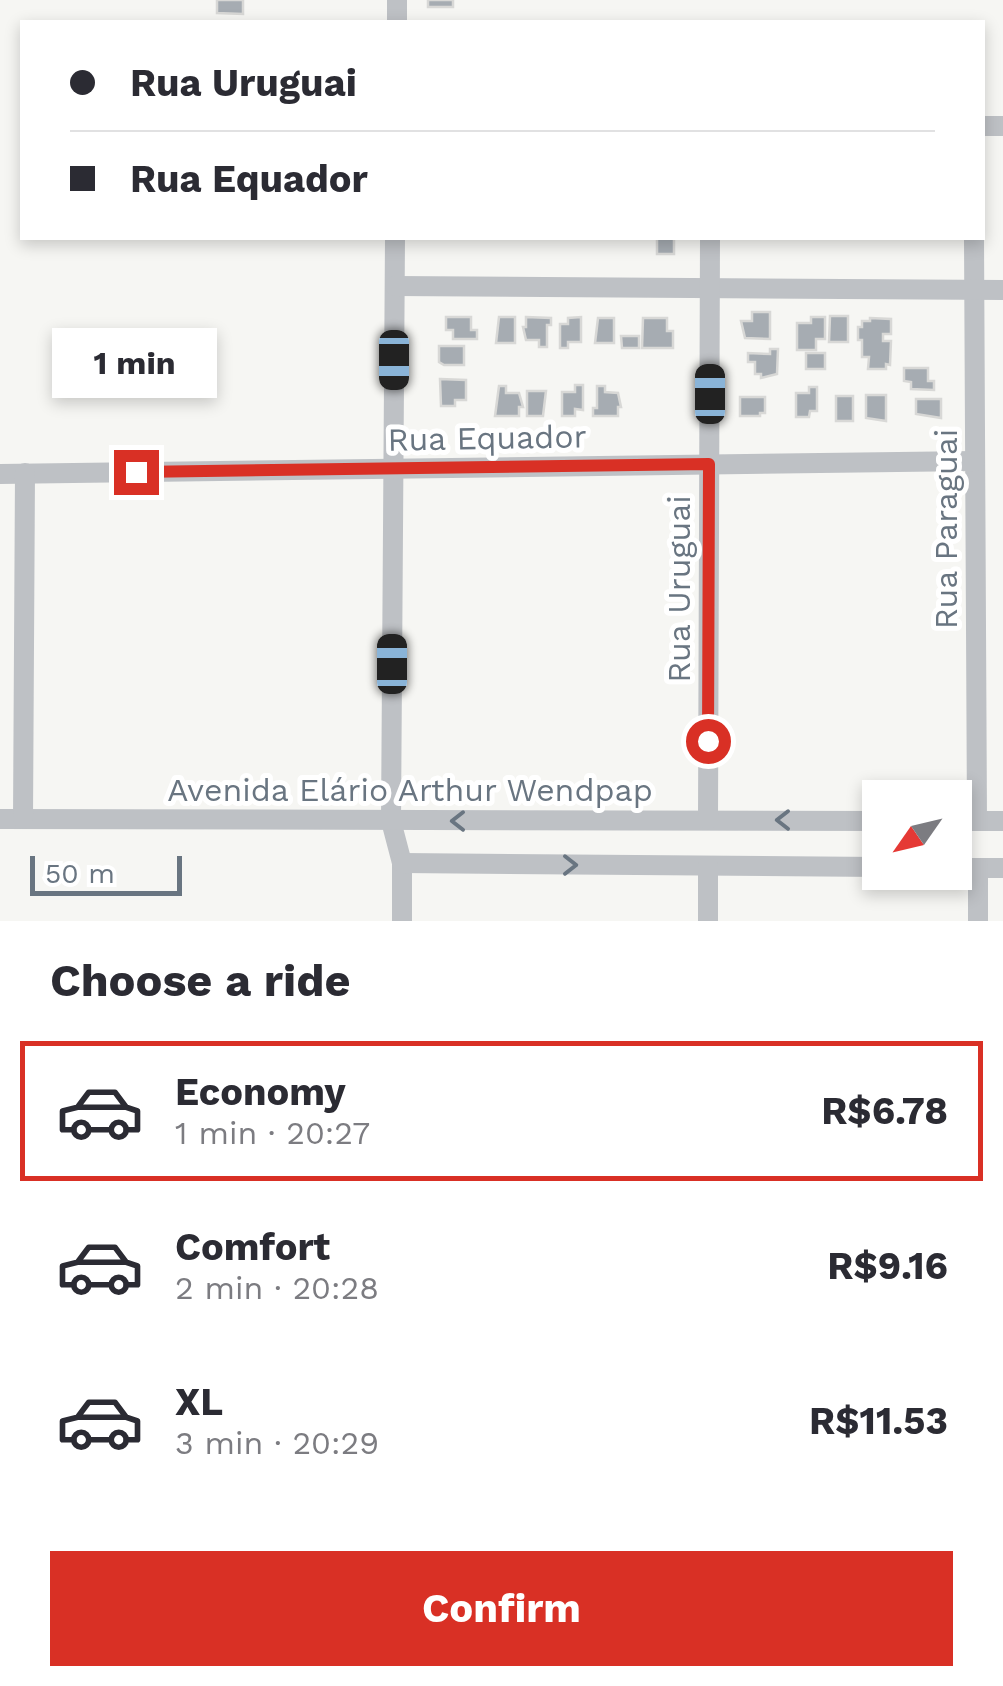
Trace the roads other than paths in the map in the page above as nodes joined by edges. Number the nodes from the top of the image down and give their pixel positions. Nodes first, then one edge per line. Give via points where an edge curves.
1 (395, 240) edge
2 (710, 240) edge
3 (974, 240) edge
4 (395, 286) junction
5 (710, 288) junction
6 (974, 290) junction
7 (1003, 290) edge
8 (975, 461) junction
9 (709, 464) junction
10 (394, 469) junction
11 (25, 473) junction
12 (0, 474) edge
13 (0, 819) edge
14 (23, 819) junction
15 (708, 820) junction
16 (862, 820) edge
17 (390, 821) junction
18 (972, 821) edge
19 (977, 821) junction
20 (1003, 821) edge
21 (402, 864) junction
22 (708, 866) junction
23 (862, 867) edge
24 (972, 868) edge
25 (978, 868) junction
26 (1003, 868) edge
27 (402, 921) edge
28 (708, 921) edge
29 (978, 921) edge

1 - 4 street
2 - 5 street, Rua Uruguai
3 - 6 street, Rua Paraguai
4 - 5 street
4 - 10 street
5 - 6 street
5 - 9 street, Rua Uruguai
6 - 7 street
6 - 8 street, Rua Paraguai
8 - 9 street, Rua Equador
8 - 19 street, Rua Paraguai
9 - 10 street, Rua Equador
9 - 15 street, Rua Uruguai
10 - 11 street, Rua Equador
10 - 17 street
11 - 12 street, Rua Equador
11 - 14 street
13 - 14 street, Avenida Elário Arthur Wendpap
14 - 17 street, Avenida Elário Arthur Wendpap
16 -> 15 street, Avenida Elário Arthur Wendpap
15 -> 17 street, Avenida Elário Arthur Wendpap
17 - 21 street
18 - 19 street
19 - 20 street
21 -> 22 street
21 - 27 street
22 - 23 street
22 - 28 street
24 - 25 street
25 - 26 street
25 - 29 street

